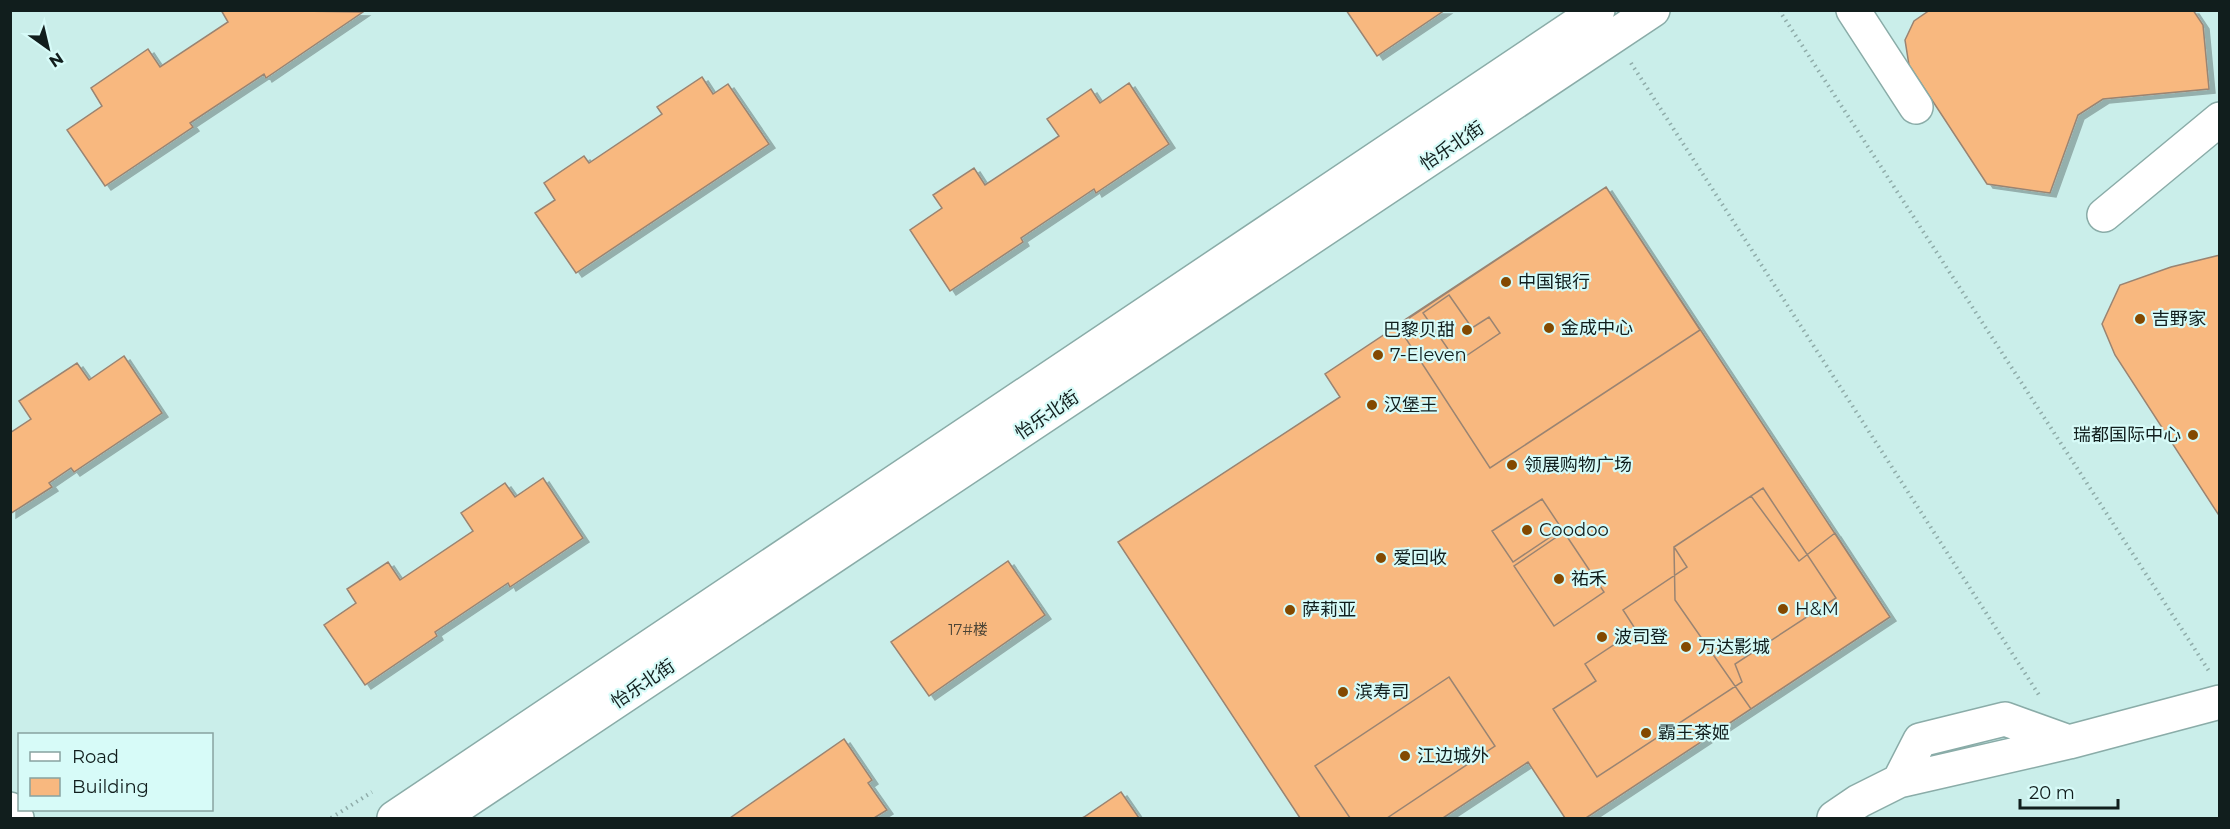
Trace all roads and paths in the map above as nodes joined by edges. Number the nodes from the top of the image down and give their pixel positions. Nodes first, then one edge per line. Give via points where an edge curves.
1 (1653, 10) edge
2 (1779, 10) edge
3 (1853, 10) edge
4 (1605, 25) edge
5 (1916, 107) dead end
6 (2220, 119) edge
7 (2104, 215) dead end
8 (2216, 689) edge
9 (2069, 742) junction
10 (10, 810) edge
11 (16, 819) edge
12 (394, 819) edge
13 (441, 819) edge
14 (1834, 819) edge

1 - 4 main road, 怡乐北街
2 - 8 path
3 - 5 main road
4 - 9 path
4 - 12 main road, 怡乐北街
4 - 13 main road, 怡乐北街
6 - 7 main road
8 - 9 main road
9 - 14 main road via 1899,781
10 - 11 main road

